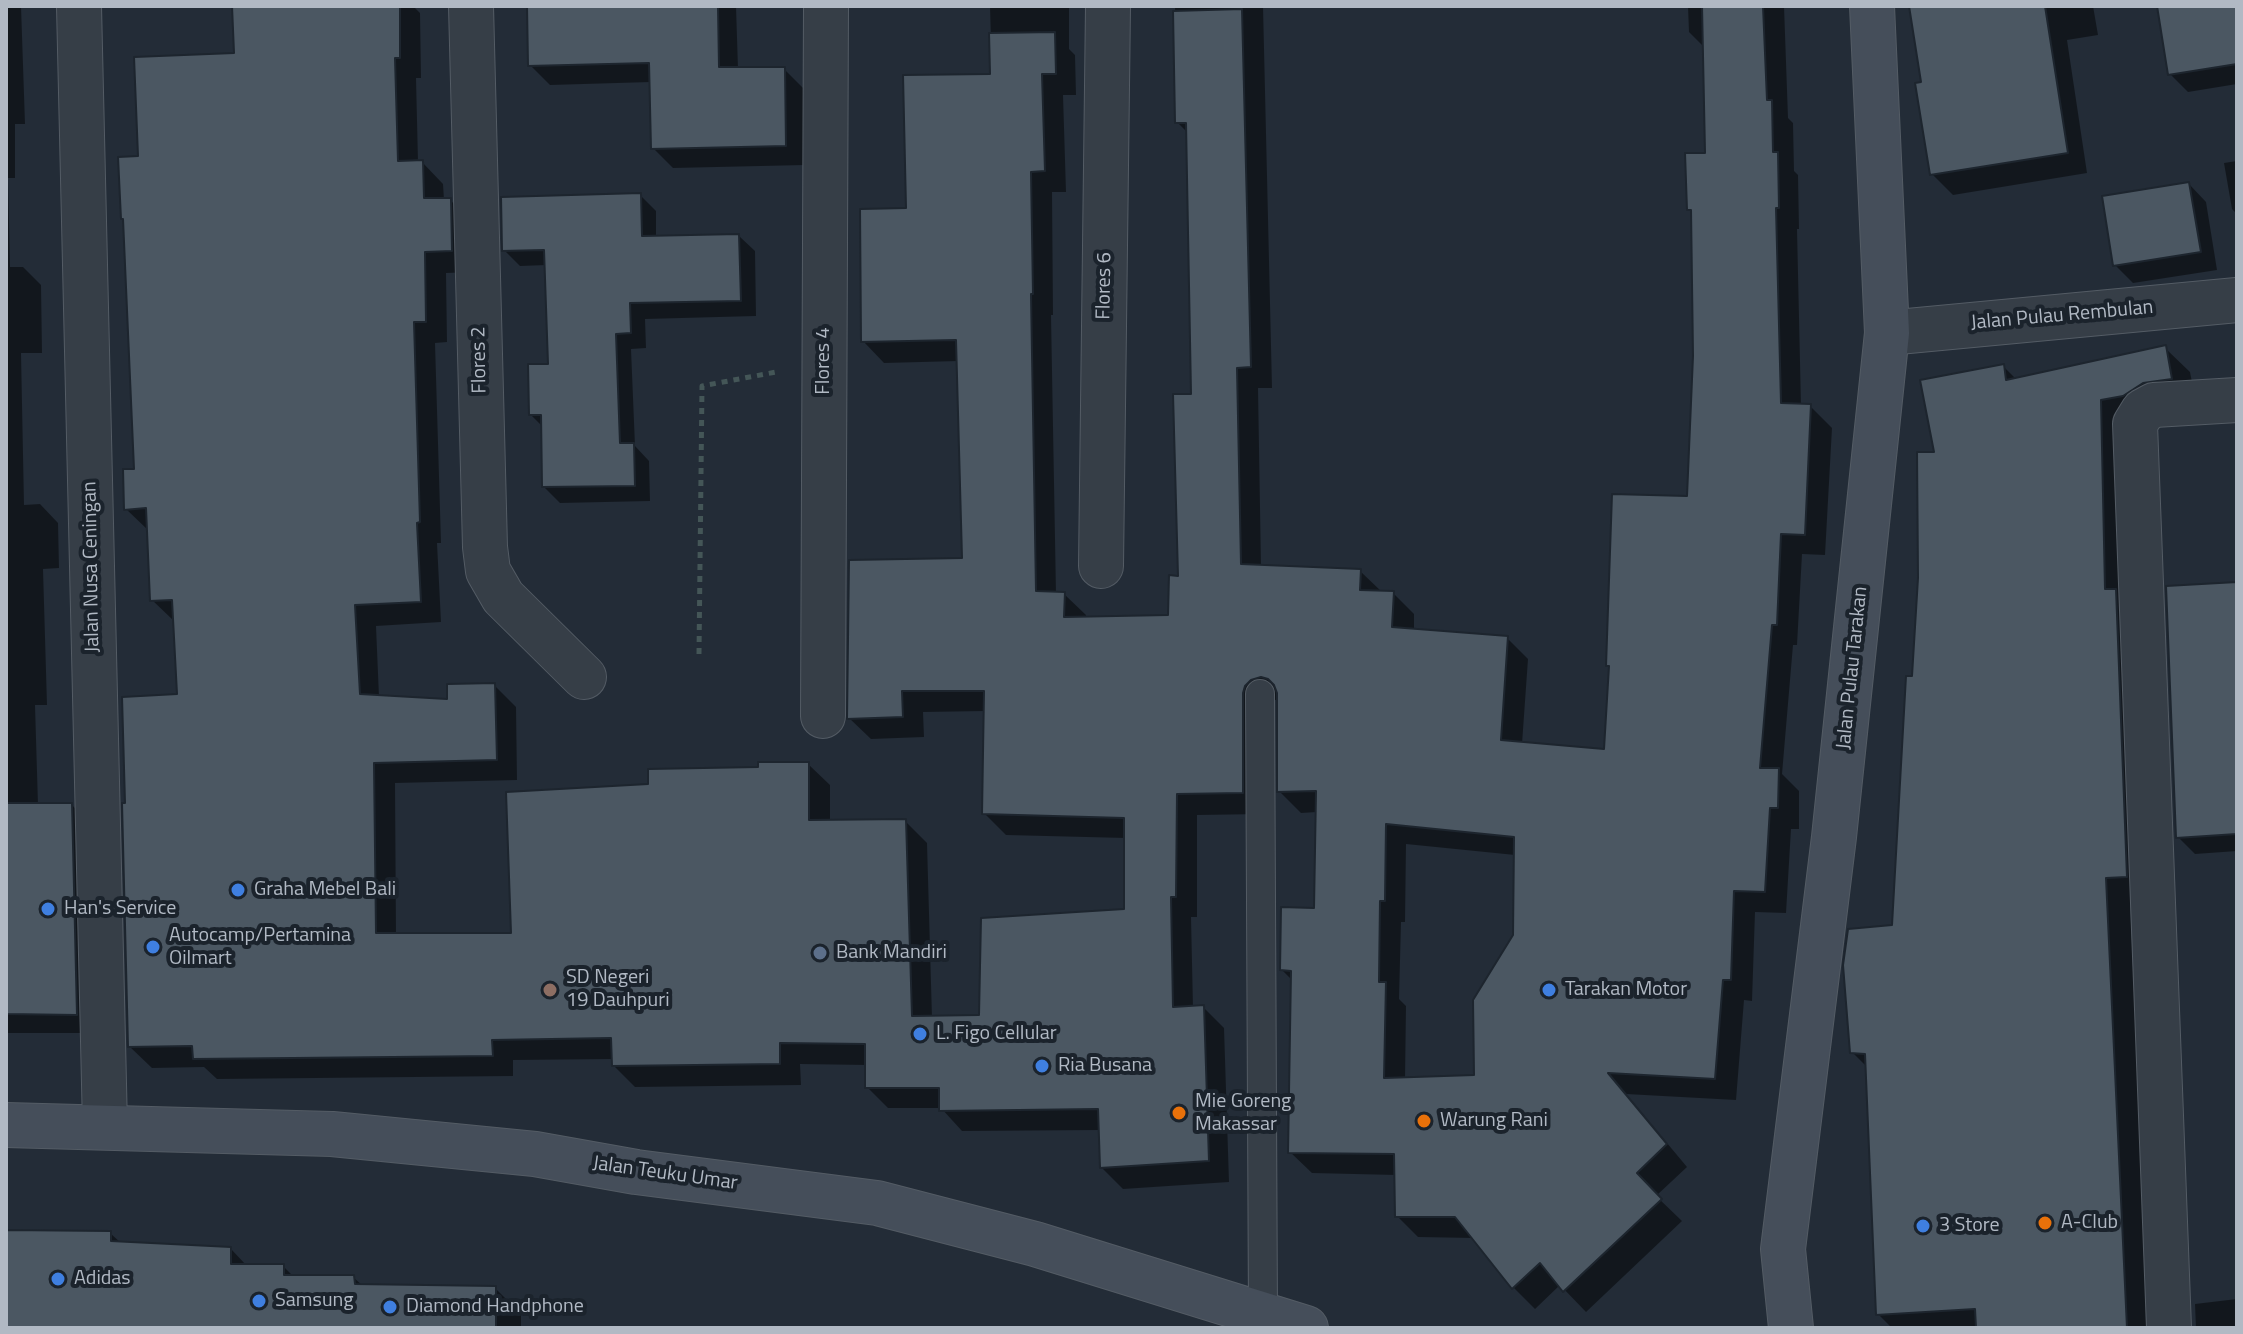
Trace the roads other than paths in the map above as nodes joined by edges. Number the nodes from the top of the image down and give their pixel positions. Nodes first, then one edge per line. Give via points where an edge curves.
1 (79, 6) edge
2 (471, 6) edge
3 (826, 6) edge
4 (1108, 6) edge
5 (1872, 6) edge
6 (2237, 300) edge
7 (1887, 333) junction
8 (2237, 400) edge
9 (1101, 566) dead end
10 (584, 677) dead end
11 (1260, 694) dead end
12 (823, 716) dead end
13 (6, 1125) edge
14 (105, 1127) junction
15 (1263, 1315) junction
16 (1306, 1328) edge
17 (1791, 1328) edge
18 (2169, 1328) edge

1 - 14 street, Jalan Nusa Ceningan
2 - 10 street, Flores 2 via 488,571 503,597
3 - 12 street, Flores 4
4 - 9 street, Flores 6
5 - 7 street, Jalan Pulau Tarakan
6 - 7 street, Jalan Pulau Rembulan
7 - 17 street, Jalan Pulau Tarakan via 1834,837 1783,1249
8 - 18 street via 2154,405 2135,424
11 - 15 lane
13 - 14 street, Jalan Teuku Umar
14 - 15 street, Jalan Teuku Umar via 332,1134 535,1154 877,1203 1035,1244
15 - 16 street, Jalan Teuku Umar

